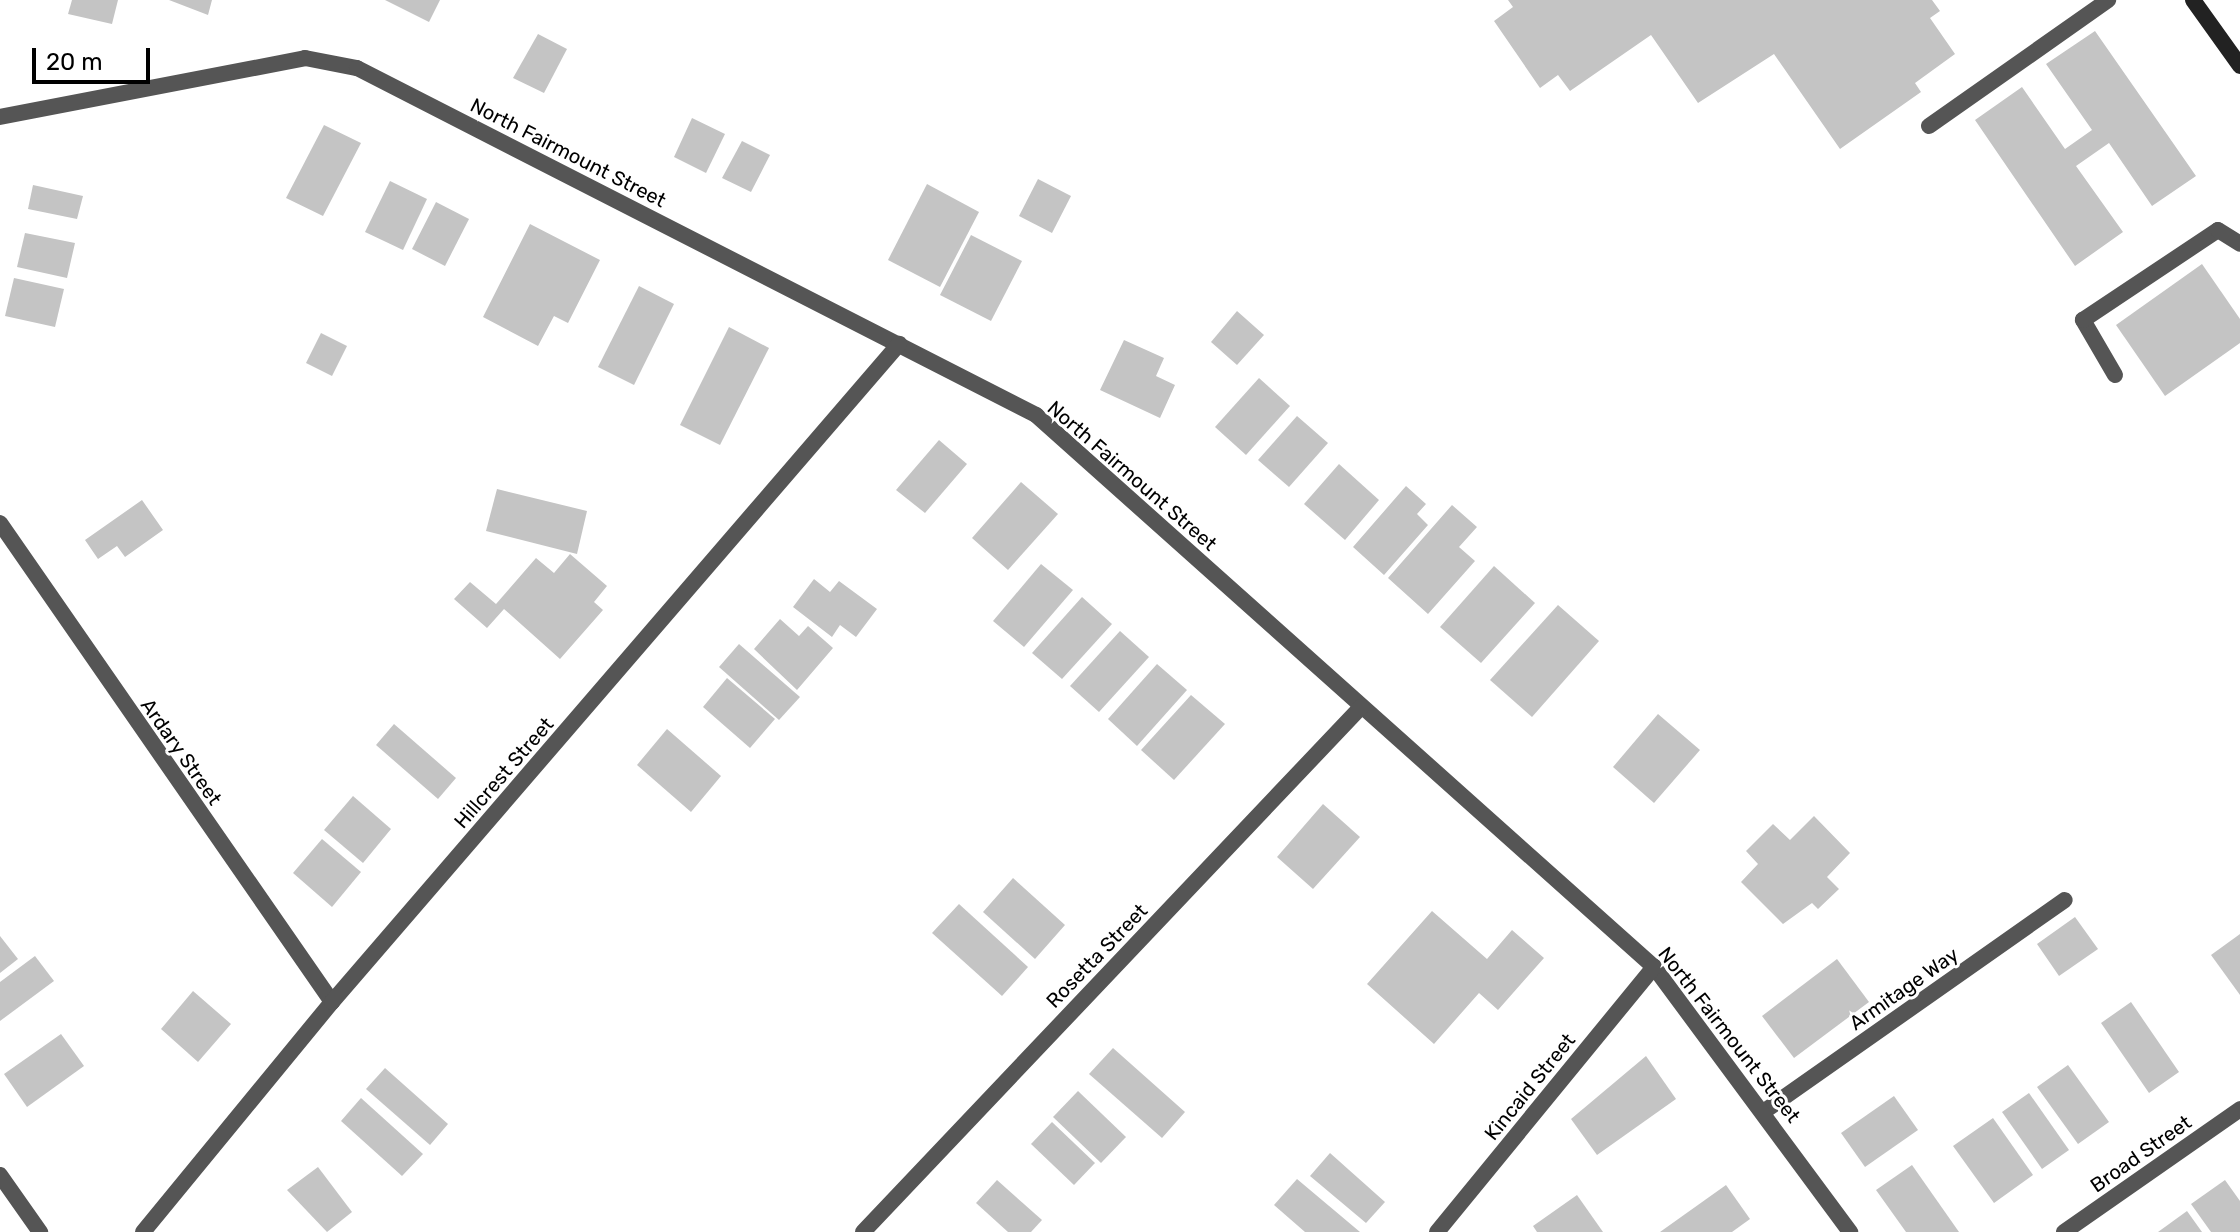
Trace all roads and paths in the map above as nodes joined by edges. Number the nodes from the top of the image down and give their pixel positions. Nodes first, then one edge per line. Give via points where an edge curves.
1 (2108, 0) edge
2 (2193, 0) edge
3 (2240, 66) edge
4 (0, 117) edge
5 (1929, 126) dead end
6 (2240, 244) edge
7 (899, 344) junction
8 (2115, 375) dead end
9 (0, 523) edge
10 (1361, 707) junction
11 (2065, 900) dead end
12 (1654, 967) junction
13 (332, 1002) junction
14 (2240, 1109) edge
15 (1766, 1110) junction
16 (0, 1175) edge
17 (40, 1232) edge
18 (143, 1232) edge
19 (863, 1232) edge
20 (1437, 1232) edge
21 (1850, 1232) edge
22 (2064, 1232) edge

1 - 5 street
2 - 3 main road
4 - 7 street, North Fairmount Street via 305,58 357,68
6 - 8 street via 2218,230 2083,320
7 - 10 street, North Fairmount Street via 1036,415
7 - 13 street, Hillcrest Street
9 - 13 street, Ardary Street
10 - 12 street, North Fairmount Street
10 - 19 street, Rosetta Street
11 - 15 street, Armitage Way
12 - 15 street, North Fairmount Street
12 - 20 street, Kincaid Street
13 - 18 street, Hillcrest Street
14 - 22 street, Broad Street
15 - 21 street, North Fairmount Street
16 - 17 street

